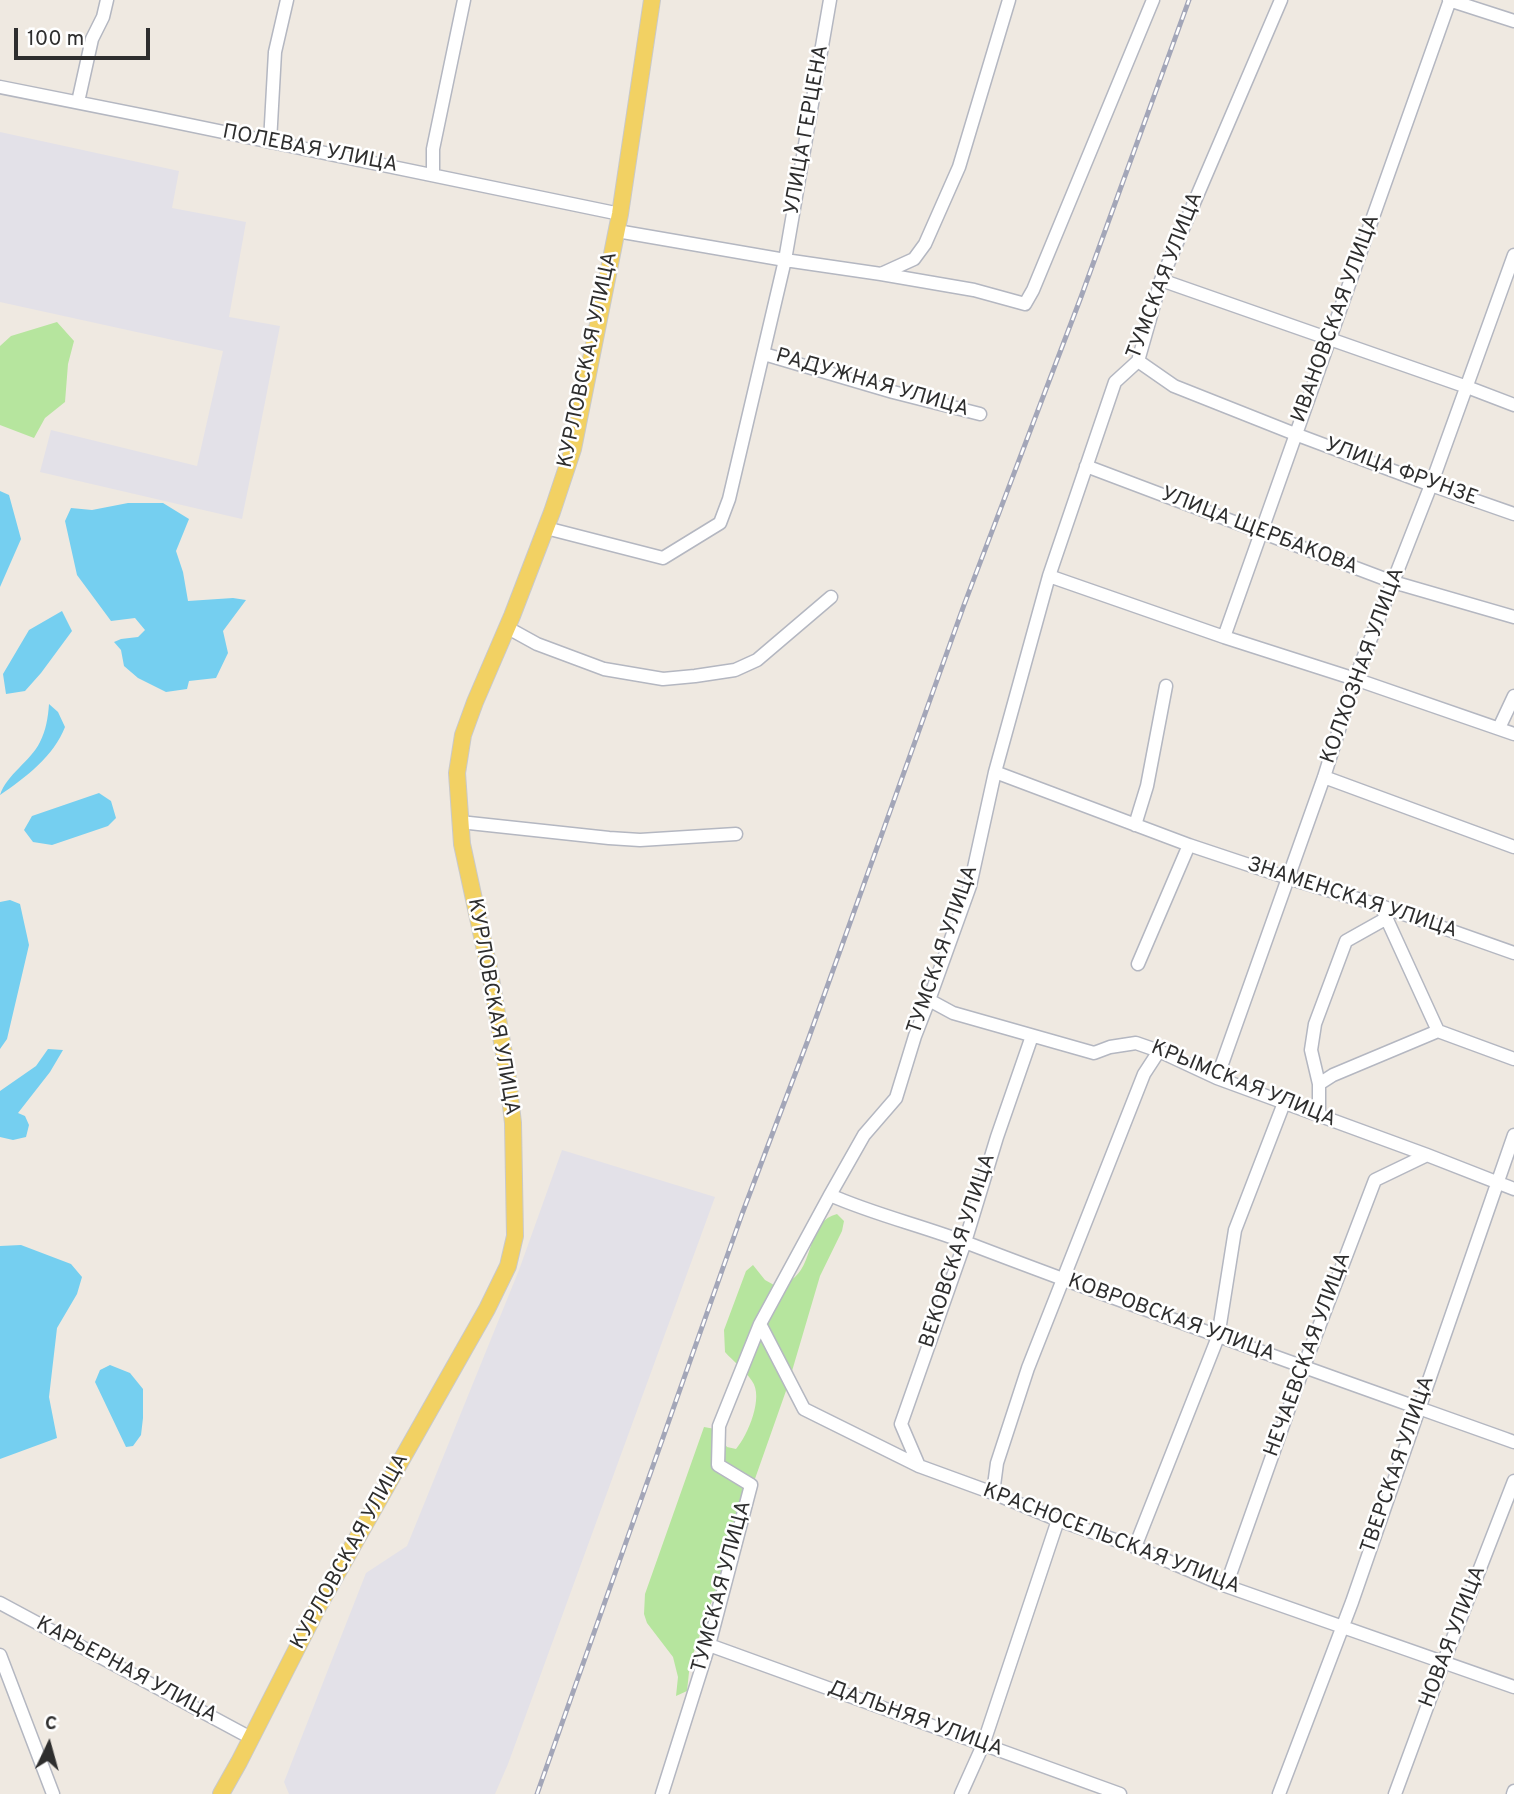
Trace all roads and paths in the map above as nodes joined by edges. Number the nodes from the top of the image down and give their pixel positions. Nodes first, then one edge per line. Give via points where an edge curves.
1 (107, 0) edge
2 (288, 0) edge
3 (464, 0) edge
4 (652, 0) edge
5 (830, 0) edge
6 (1009, 0) edge
7 (1153, 0) edge
8 (1281, 0) edge
9 (1450, 0) edge
10 (1514, 21) edge
11 (0, 87) edge
12 (78, 102) junction
13 (270, 142) junction
14 (433, 174) junction
15 (619, 223) junction
16 (1514, 255) edge
17 (785, 260) junction
18 (881, 274) junction
19 (1161, 280) junction
20 (1330, 340) junction
21 (764, 354) junction
22 (1138, 361) junction
23 (1467, 387) junction
24 (1514, 405) edge
25 (980, 414) dead end
26 (1295, 434) junction
27 (1086, 466) junction
28 (1431, 485) junction
29 (1514, 514) edge
30 (546, 528) junction
31 (1260, 532) junction
32 (1049, 576) junction
33 (1393, 582) junction
34 (831, 597) dead end
35 (1514, 617) edge
36 (508, 628) junction
37 (1224, 637) junction
38 (1355, 679) junction
39 (1166, 686) dead end
40 (1514, 696) edge
41 (1499, 728) junction
42 (1514, 734) edge
43 (995, 772) junction
44 (1324, 777) junction
45 (460, 821) junction
46 (1135, 825) junction
47 (736, 834) dead end
48 (1189, 845) junction
49 (1514, 846) edge
50 (1288, 878) junction
51 (1384, 912) junction
52 (1514, 953) edge
53 (1138, 964) dead end
54 (929, 1000) junction
55 (1438, 1031) junction
56 (1032, 1036) junction
57 (1159, 1051) junction
58 (1514, 1059) edge
59 (1217, 1078) junction
60 (1319, 1084) junction
61 (1284, 1103) junction
62 (1318, 1116) junction
63 (1514, 1135) edge
64 (1427, 1155) junction
65 (1496, 1183) junction
66 (1514, 1189) edge
67 (830, 1195) junction
68 (965, 1242) junction
69 (1063, 1280) junction
70 (760, 1324) junction
71 (1218, 1337) junction
72 (1304, 1366) junction
73 (1418, 1408) junction
74 (1514, 1442) edge
75 (919, 1466) junction
76 (1514, 1481) edge
77 (993, 1493) junction
78 (1058, 1520) junction
79 (1135, 1547) junction
80 (1226, 1586) junction
81 (0, 1603) edge
82 (1343, 1628) junction
83 (709, 1645) junction
84 (0, 1655) edge
85 (1444, 1661) junction
86 (1514, 1687) edge
87 (251, 1738) junction
88 (983, 1745) junction
89 (53, 1794) edge
90 (221, 1794) edge
91 (662, 1794) edge
92 (961, 1794) edge
93 (1120, 1794) edge
94 (1279, 1794) edge
95 (1395, 1794) edge

1 - 12 street via 92,39
2 - 13 street via 275,52
3 - 14 street via 433,149
4 - 15 main road, КУРЛОВСКАЯ УЛИЦА
5 - 17 street, УЛИЦА ГЕРЦЕНА
6 - 18 street via 959,167 925,244 914,260
7 - 18 street, ПОЛЕВАЯ УЛИЦА via 1025,304
8 - 19 street, ТУМСКАЯ УЛИЦА
9 - 10 street
9 - 20 street, ИВАНОВСКАЯ УЛИЦА
11 - 12 street, ПОЛЕВАЯ УЛИЦА
12 - 13 street, ПОЛЕВАЯ УЛИЦА
13 - 14 street, ПОЛЕВАЯ УЛИЦА
14 - 15 street, ПОЛЕВАЯ УЛИЦА
15 - 17 street, ПОЛЕВАЯ УЛИЦА
15 - 30 main road, КУРЛОВСКАЯ УЛИЦА via 573,449
16 - 23 street, КОЛХОЗНАЯ УЛИЦА
17 - 18 street, ПОЛЕВАЯ УЛИЦА
17 - 21 street, УЛИЦА ГЕРЦЕНА
19 - 20 street
19 - 22 street, ТУМСКАЯ УЛИЦА
20 - 23 street
20 - 26 street, ИВАНОВСКАЯ УЛИЦА
21 - 25 street, РАДУЖНАЯ УЛИЦА
21 - 30 street, УЛИЦА ГЕРЦЕНА via 720,523 663,558
22 - 26 street, УЛИЦА ФРУНЗЕ via 1174,386
22 - 27 street, ТУМСКАЯ УЛИЦА via 1115,382
23 - 24 street
23 - 28 street, КОЛХОЗНАЯ УЛИЦА
26 - 28 street, УЛИЦА ФРУНЗЕ
26 - 31 street, ИВАНОВСКАЯ УЛИЦА
27 - 31 street, УЛИЦА ЩЕРБАКОВА
27 - 32 street, ТУМСКАЯ УЛИЦА
28 - 29 street, УЛИЦА ФРУНЗЕ
28 - 33 street, КОЛХОЗНАЯ УЛИЦА
30 - 36 main road, КУРЛОВСКАЯ УЛИЦА
31 - 33 street, УЛИЦА ЩЕРБАКОВА
31 - 37 street, ИВАНОВСКАЯ УЛИЦА
32 - 37 street
32 - 43 street, ТУМСКАЯ УЛИЦА
33 - 35 street, УЛИЦА ЩЕРБАКОВА
33 - 38 street, КОЛХОЗНАЯ УЛИЦА
34 - 36 street via 757,660 734,670 695,676 663,679 604,668 537,644
36 - 45 main road, КУРЛОВСКАЯ УЛИЦА via 463,735 457,772
37 - 38 street
38 - 41 street
38 - 44 street, КОЛХОЗНАЯ УЛИЦА
39 - 46 street
40 - 41 street
41 - 42 street
43 - 46 street, ЗНАМЕНСКАЯ УЛИЦА
43 - 54 street, ТУМСКАЯ УЛИЦА via 970,886
44 - 49 street
44 - 50 street, КОЛХОЗНАЯ УЛИЦА
45 - 47 street via 640,840
45 - 87 main road, КУРЛОВСКАЯ УЛИЦА via 510,1093 515,1167 512,1254 481,1321 318,1607
46 - 48 street, ЗНАМЕНСКАЯ УЛИЦА
48 - 50 street, ЗНАМЕНСКАЯ УЛИЦА
48 - 53 street
50 - 51 street, ЗНАМЕНСКАЯ УЛИЦА
50 - 59 street, КОЛХОЗНАЯ УЛИЦА
51 - 52 street, ЗНАМЕНСКАЯ УЛИЦА
51 - 55 street
51 - 60 street via 1346,941 1315,1024 1311,1050
54 - 56 street, КРЫМСКАЯ УЛИЦА via 953,1013
54 - 67 street, ТУМСКАЯ УЛИЦА via 896,1098 864,1135
55 - 58 street
55 - 60 street
56 - 57 street, КРЫМСКАЯ УЛИЦА via 1094,1053 1136,1043
56 - 68 street, ВЕКОВСКАЯ УЛИЦА
57 - 59 street, КРЫМСКАЯ УЛИЦА
57 - 69 street via 1144,1074
59 - 61 street, КРЫМСКАЯ УЛИЦА
60 - 62 street
61 - 62 street, КРЫМСКАЯ УЛИЦА
61 - 71 street via 1235,1230
62 - 64 street, КРЫМСКАЯ УЛИЦА
63 - 65 street, ТВЕРСКАЯ УЛИЦА
64 - 65 street, КРЫМСКАЯ УЛИЦА
64 - 72 street, НЕЧАЕВСКАЯ УЛИЦА via 1375,1180
65 - 66 street, КРЫМСКАЯ УЛИЦА
65 - 73 street, ТВЕРСКАЯ УЛИЦА
67 - 68 street, КОВРОВСКАЯ УЛИЦА
67 - 70 street, ТУМСКАЯ УЛИЦА
68 - 69 street, КОВРОВСКАЯ УЛИЦА
68 - 75 street, ВЕКОВСКАЯ УЛИЦА via 901,1424
69 - 71 street, КОВРОВСКАЯ УЛИЦА
69 - 77 street via 1028,1368 997,1463
70 - 75 street, КРАСНОСЕЛЬСКАЯ УЛИЦА via 804,1409
70 - 83 street, ТУМСКАЯ УЛИЦА via 719,1426 718,1465 751,1485
71 - 72 street, КОВРОВСКАЯ УЛИЦА
71 - 79 street
72 - 73 street, КОВРОВСКАЯ УЛИЦА
72 - 80 street, НЕЧАЕВСКАЯ УЛИЦА
73 - 74 street, КОВРОВСКАЯ УЛИЦА
73 - 82 street, ТВЕРСКАЯ УЛИЦА
75 - 77 street, КРАСНОСЕЛЬСКАЯ УЛИЦА
76 - 85 street, НОВАЯ УЛИЦА
77 - 78 street, КРАСНОСЕЛЬСКАЯ УЛИЦА
78 - 79 street, КРАСНОСЕЛЬСКАЯ УЛИЦА
78 - 88 street
79 - 80 street, КРАСНОСЕЛЬСКАЯ УЛИЦА
80 - 82 street, КРАСНОСЕЛЬСКАЯ УЛИЦА
81 - 87 street, КАРЬЕРНАЯ УЛИЦА
82 - 85 street, КРАСНОСЕЛЬСКАЯ УЛИЦА
82 - 94 street, ТВЕРСКАЯ УЛИЦА
83 - 88 street, ДАЛЬНЯЯ УЛИЦА
83 - 91 street, ТУМСКАЯ УЛИЦА
84 - 89 street
85 - 86 street, КРАСНОСЕЛЬСКАЯ УЛИЦА
85 - 95 street, НОВАЯ УЛИЦА
87 - 90 main road, КУРЛОВСКАЯ УЛИЦА
88 - 92 street
88 - 93 street, ДАЛЬНЯЯ УЛИЦА

